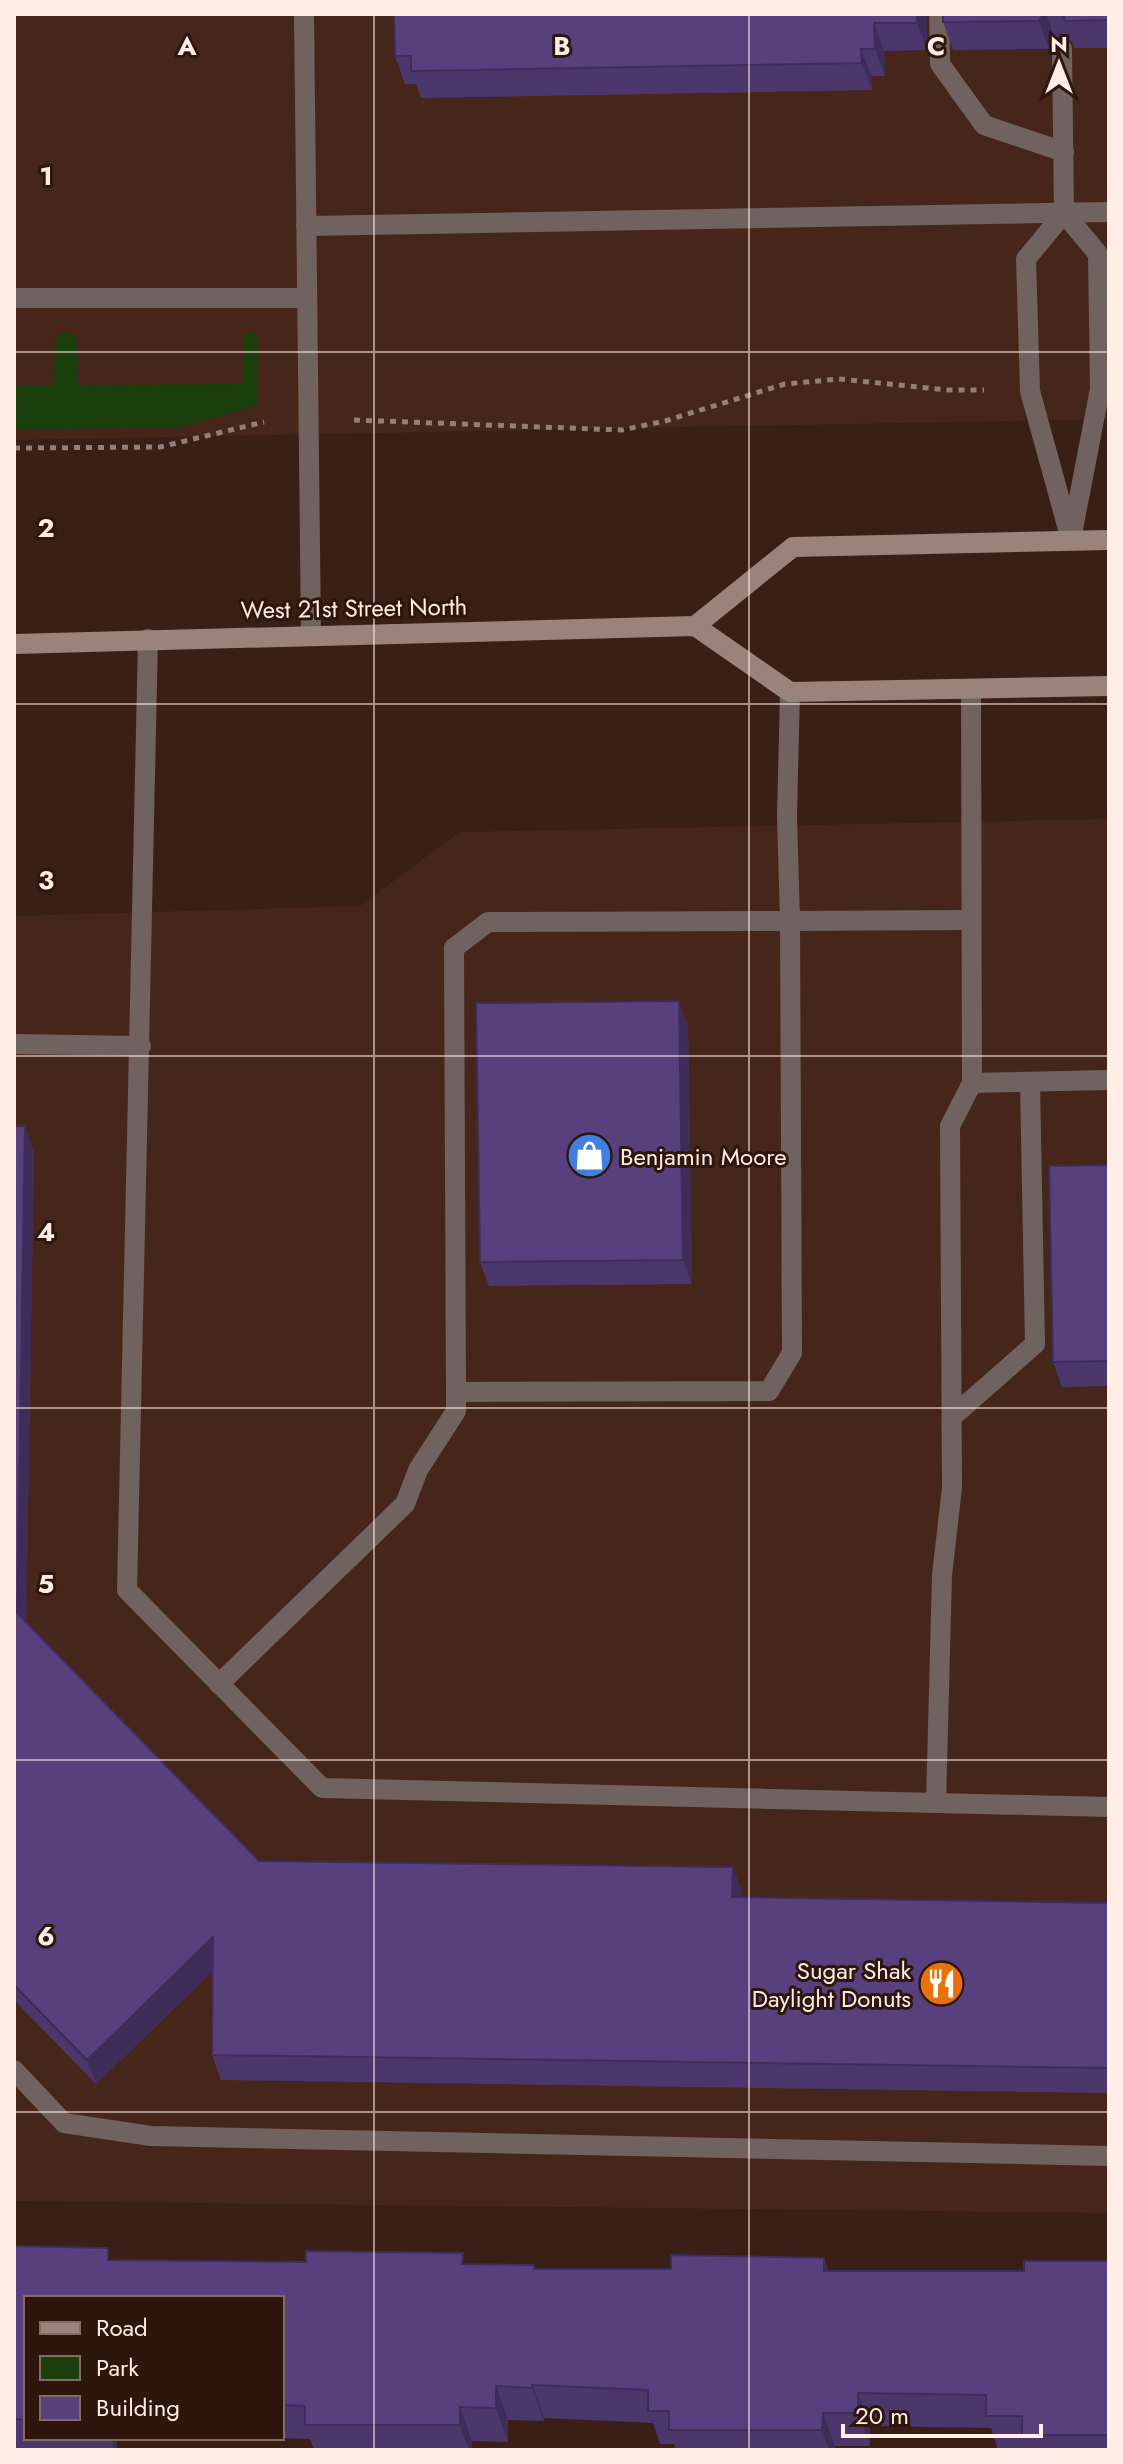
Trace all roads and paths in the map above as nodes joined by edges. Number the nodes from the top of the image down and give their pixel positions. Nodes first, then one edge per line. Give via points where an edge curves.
1 (304, 14) edge
2 (939, 14) edge
3 (1062, 49) dead end
4 (1064, 152) junction
5 (1109, 212) edge
6 (1064, 213) junction
7 (306, 226) junction
8 (14, 298) edge
9 (307, 298) junction
10 (1030, 391) junction
11 (308, 418) junction
12 (14, 448) edge
13 (1071, 540) junction
14 (1109, 540) edge
15 (695, 626) junction
16 (311, 635) junction
17 (148, 639) junction
18 (14, 644) edge
19 (1109, 686) edge
20 (971, 689) junction
21 (790, 692) junction
22 (971, 920) junction
23 (790, 921) junction
24 (14, 1044) edge
25 (141, 1046) junction
26 (1109, 1080) edge
27 (1030, 1082) junction
28 (972, 1083) junction
29 (456, 1392) junction
30 (952, 1417) junction
31 (219, 1684) junction
32 (936, 1803) junction
33 (1109, 1807) edge
34 (14, 2070) edge
35 (1109, 2156) edge

1 - 7 lane
2 - 4 lane via 940,64 984,125
3 - 4 lane
4 - 6 lane
5 - 6 lane
6 - 7 lane
6 - 10 lane via 1026,259
6 - 13 lane via 1098,254 1100,389
7 - 9 lane
8 - 9 lane
9 - 11 lane
10 - 11 path via 826,380 785,384 622,430
10 - 13 lane
11 - 12 path via 256,423 160,447
11 - 16 lane
13 - 14 main road
13 - 15 main road via 793,547
15 - 16 main road, West 21st Street North
15 - 21 main road
16 - 17 main road, West 21st Street North
17 - 18 main road, West 21st Street North
17 - 25 lane
19 - 20 main road
20 - 21 main road
20 - 22 lane
21 - 23 lane
22 - 23 lane
22 - 28 lane
23 - 29 lane via 488,922 454,948
23 - 29 lane via 792,1353 769,1391
24 - 25 lane
25 - 31 lane via 127,1590
26 - 27 lane
27 - 28 lane
27 - 30 lane via 1035,1344
28 - 30 lane via 950,1126
29 - 31 lane via 456,1411 418,1470 405,1504
30 - 32 lane
31 - 32 lane via 322,1788
32 - 33 lane
34 - 35 lane via 64,2123 151,2136

